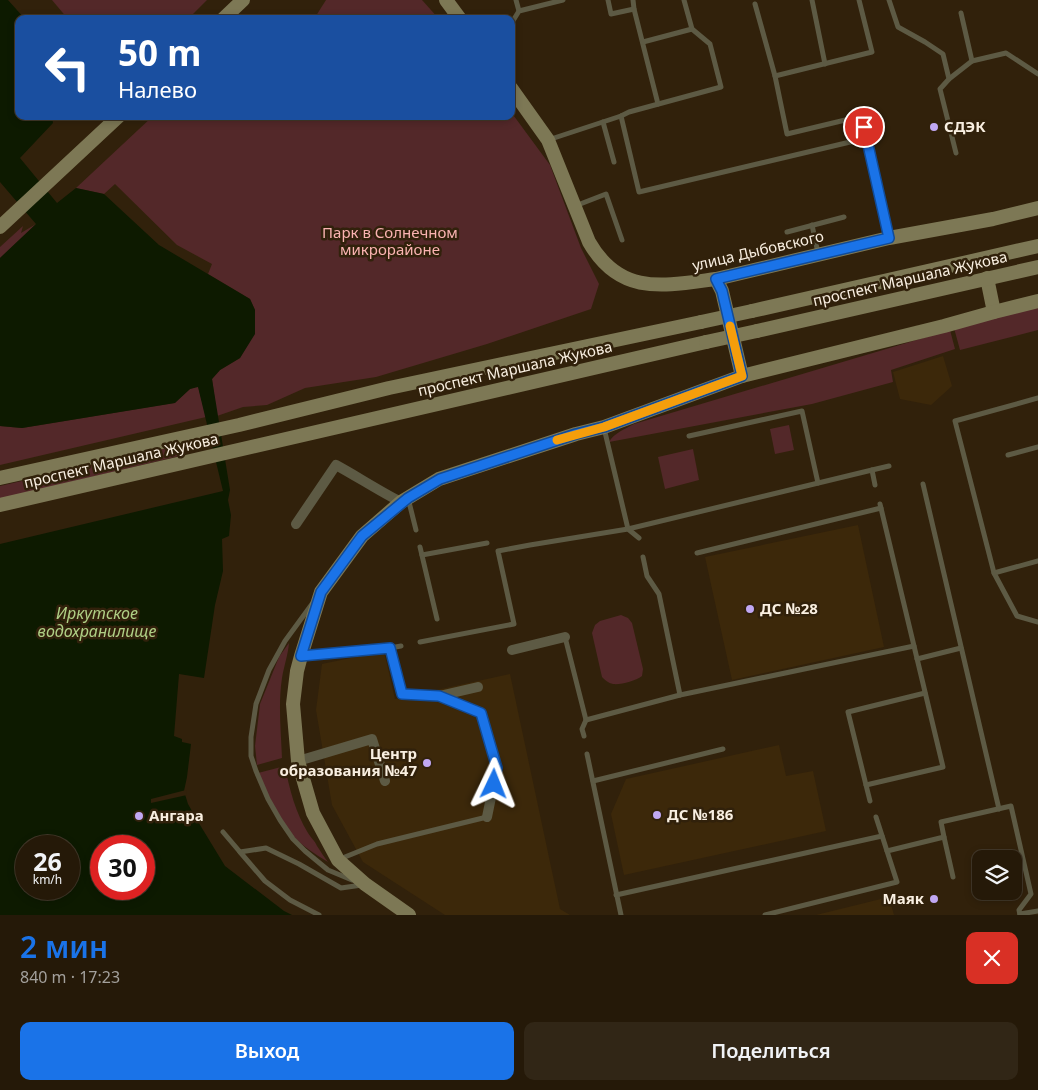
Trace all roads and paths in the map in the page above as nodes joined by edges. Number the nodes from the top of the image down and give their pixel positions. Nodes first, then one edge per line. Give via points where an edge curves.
1 (243, 0) edge
2 (446, 0) edge
3 (516, 0) edge
4 (563, 0) edge
5 (608, 0) edge
6 (634, 0) edge
7 (684, 0) edge
8 (812, 0) edge
9 (859, 0) edge
10 (889, 0) edge
11 (755, 4) dead end
12 (634, 10) junction
13 (519, 11) junction
14 (961, 13) dead end
15 (227, 15) edge
16 (457, 15) edge
17 (515, 18) edge
18 (692, 29) junction
19 (643, 42) junction
20 (972, 61) junction
21 (825, 64) junction
22 (1038, 74) edge
23 (776, 76) junction
24 (949, 79) junction
25 (515, 94) edge
26 (658, 104) junction
27 (621, 116) junction
28 (115, 120) edge
29 (603, 122) junction
30 (867, 138) junction
31 (548, 140) junction
32 (956, 153) dead end
33 (614, 162) dead end
34 (574, 206) junction
35 (1038, 208) edge
36 (844, 217) dead end
37 (3, 224) edge
38 (812, 225) junction
39 (787, 232) dead end
40 (889, 238) junction
41 (622, 240) dead end
42 (1038, 246) edge
43 (818, 254) junction
44 (1038, 266) edge
45 (987, 278) junction
46 (716, 279) junction
47 (1038, 301) edge
48 (994, 312) junction
49 (742, 376) junction
50 (1038, 398) edge
51 (604, 427) junction
52 (689, 436) dead end
53 (1038, 447) edge
54 (1008, 455) dead end
55 (889, 466) dead end
56 (872, 470) junction
57 (0, 478) edge
58 (818, 483) junction
59 (922, 484) dead end
60 (875, 485) dead end
61 (404, 500) junction
62 (0, 505) edge
63 (296, 524) dead end
64 (628, 529) junction
65 (416, 530) dead end
66 (639, 538) dead end
67 (487, 543) dead end
68 (420, 548) dead end
69 (697, 553) dead end
70 (422, 555) junction
71 (643, 557) dead end
72 (1038, 561) edge
73 (994, 572) junction
74 (321, 592) junction
75 (437, 619) dead end
76 (1038, 622) edge
77 (565, 636) joint
78 (420, 642) dead end
79 (400, 646) dead end
80 (914, 646) junction
81 (390, 648) junction
82 (960, 648) junction
83 (512, 650) dead end
84 (301, 656) junction
85 (917, 660) junction
86 (478, 687) dead end
87 (925, 693) junction
88 (680, 695) junction
89 (439, 696) junction
90 (586, 720) junction
91 (584, 736) dead end
92 (723, 748) dead end
93 (587, 754) dead end
94 (298, 761) junction
95 (385, 781) dead end
96 (593, 781) junction
97 (866, 785) junction
98 (870, 801) dead end
99 (999, 809) junction
100 (487, 817) joint
101 (876, 817) dead end
102 (224, 832) dead end
103 (882, 836) junction
104 (944, 837) junction
105 (888, 851) junction
106 (240, 852) junction
107 (338, 860) junction
108 (953, 877) dead end
109 (365, 884) junction
110 (616, 895) junction
111 (1038, 911) edge
112 (319, 915) edge
113 (409, 915) edge
114 (621, 915) edge
115 (765, 915) edge
116 (1020, 915) edge

1 - 15 main road
2 - 16 main road
3 - 13 lane
4 - 13 lane
5 - 12 lane via 611,14
6 - 12 lane
7 - 18 lane
8 - 21 lane
9 - 21 lane via 872,52
10 - 24 lane via 898,27 942,54
11 - 23 lane
12 - 19 lane
13 - 17 lane
14 - 20 lane
18 - 19 lane
18 - 26 lane via 710,44 721,87
19 - 26 lane
20 - 22 lane via 1006,53
20 - 24 lane
21 - 23 lane
23 - 30 lane via 787,134 862,116
24 - 32 lane via 940,89
25 - 31 main road, улица Дыбовского
26 - 27 lane
27 - 29 lane
27 - 30 lane via 639,192
28 - 37 main road
29 - 31 lane
29 - 33 lane
30 - 40 lane
31 - 34 main road, улица Дыбовского
34 - 41 lane via 606,194
34 - 46 main road, улица Дыбовского via 595,253 618,275 655,285
35 - 40 main road, улица Дыбовского
36 - 38 lane
38 - 39 lane
38 - 43 lane
40 - 43 main road, улица Дыбовского
42 - 57 main road, проспект Маршала Жукова, bridge
43 - 46 main road, улица Дыбовского
44 - 45 main road, проспект Маршала Жукова
45 - 48 main road
45 - 62 main road, проспект Маршала Жукова, bridge
46 - 49 main road via 722,291
47 - 48 main road
48 - 49 main road
49 - 51 main road
50 - 73 lane via 955,421
51 - 61 main road via 440,479
51 - 64 lane
52 - 58 lane via 802,411
53 - 54 lane
55 - 56 lane
56 - 58 lane
56 - 60 lane
58 - 64 lane
59 - 82 lane
61 - 63 street via 375,488 336,465
61 - 65 lane
61 - 74 main road via 362,536
64 - 66 lane
64 - 78 lane via 498,551 514,624
67 - 70 lane
68 - 70 lane
69 - 80 lane via 880,506
70 - 75 lane
71 - 88 lane via 647,576 659,594
72 - 73 lane
73 - 76 lane via 1017,616
74 - 84 main road
74 - 109 lane via 285,641 270,670 256,704 251,756 268,799 305,851 328,870
77 - 83 street
77 - 90 lane
79 - 81 lane
80 - 85 lane
80 - 88 lane
81 - 84 lane
81 - 89 lane via 402,694
82 - 85 lane
82 - 99 lane
84 - 94 main road via 293,704
85 - 87 lane
86 - 89 street
87 - 97 lane via 848,712
87 - 97 lane via 943,766
88 - 90 lane
89 - 100 street via 481,713 497,768
90 - 91 lane via 582,729
92 - 96 lane
93 - 96 lane
94 - 95 street via 372,740
94 - 107 main road via 313,813
96 - 110 lane
97 - 98 lane
99 - 104 lane via 941,822
99 - 116 lane via 1011,806 1031,894 1019,910
100 - 107 lane via 377,844
101 - 103 lane
102 - 106 lane
103 - 105 lane
103 - 110 lane
104 - 105 lane
104 - 108 lane
105 - 115 lane via 897,882
106 - 109 lane via 266,848 342,888
106 - 112 lane via 265,882
107 - 109 main road
109 - 113 main road
110 - 114 lane
111 - 116 lane

